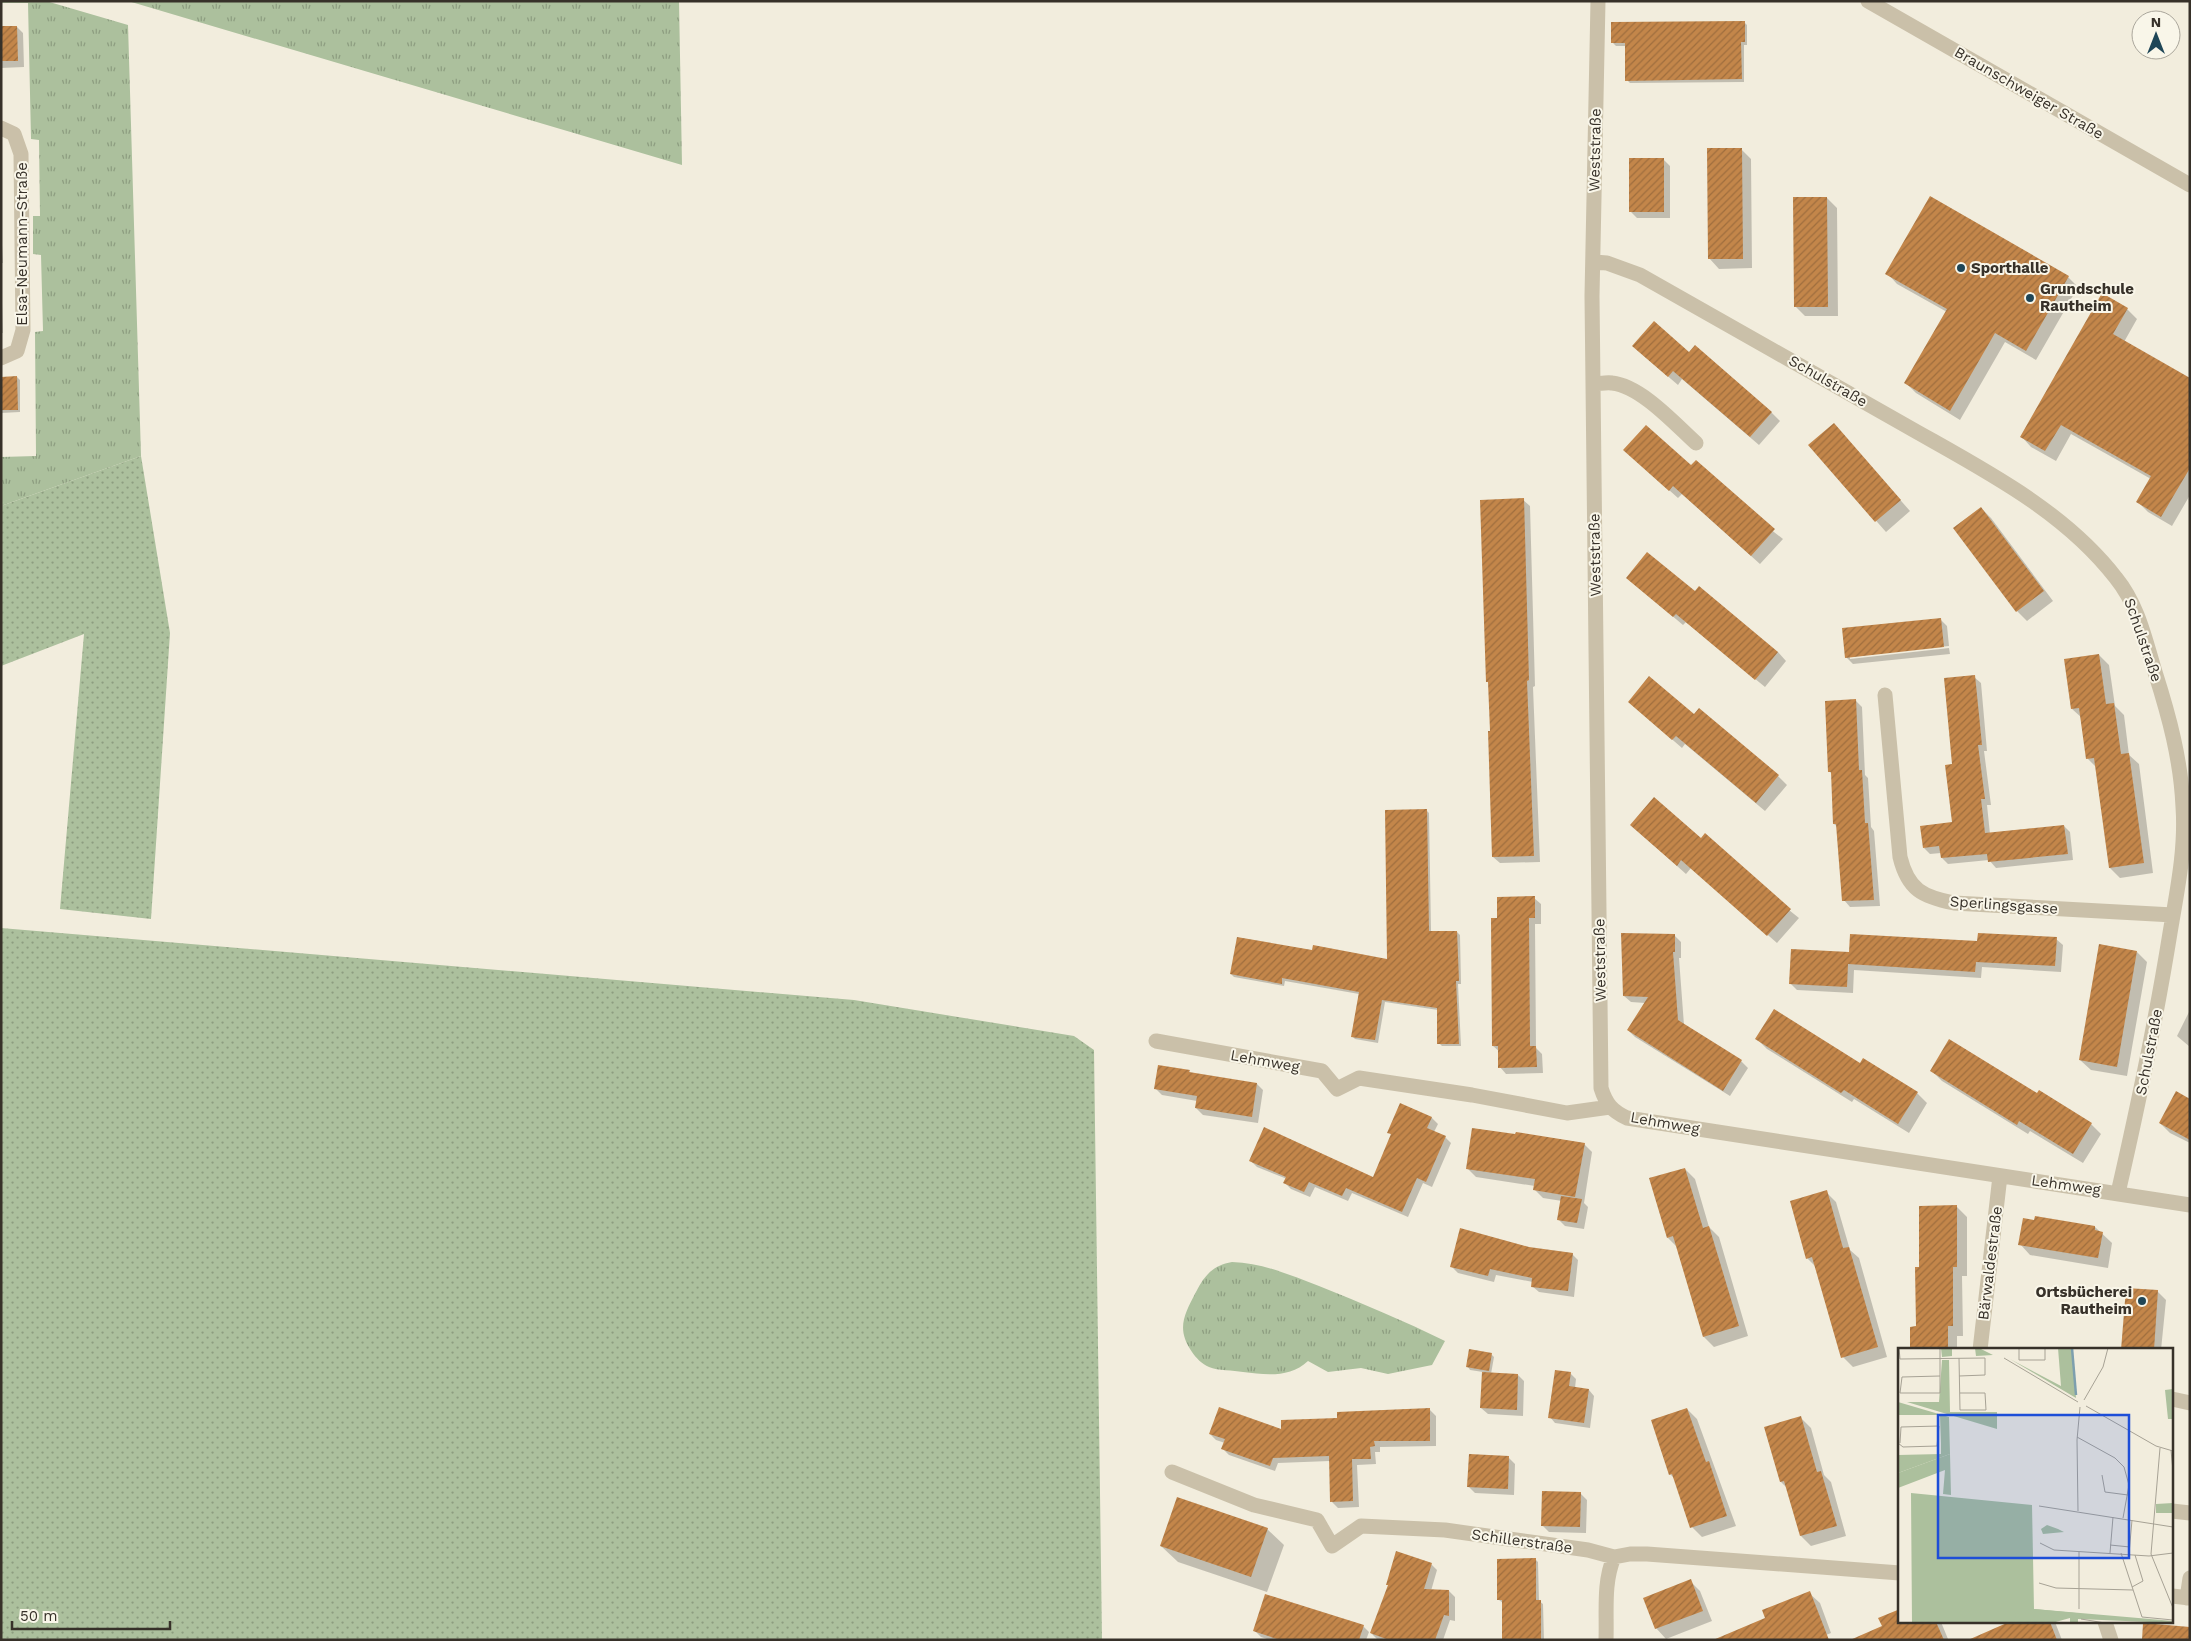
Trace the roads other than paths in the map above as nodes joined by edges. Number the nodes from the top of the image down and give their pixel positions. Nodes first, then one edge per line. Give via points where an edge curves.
1 (1598, 1) edge
2 (1868, 1) edge
3 (1, 128) edge
4 (2190, 186) edge
5 (1594, 262) junction
6 (1, 358) edge
7 (1593, 384) junction
8 (1696, 443) dead end
9 (1885, 695) dead end
10 (2173, 915) junction
11 (1156, 1041) dead end
12 (1610, 1107) junction
13 (2000, 1176) junction
14 (2118, 1193) junction
15 (2190, 1205) edge
16 (1980, 1348) edge
17 (2174, 1399) edge
18 (2190, 1403) edge
19 (1172, 1472) dead end
20 (2174, 1511) edge
21 (2190, 1513) edge
22 (1614, 1557) junction
23 (1898, 1573) edge
24 (2190, 1578) edge
25 (2183, 1598) edge
26 (2106, 1624) edge
27 (1606, 1640) edge
28 (2111, 1640) edge

1 - 5 street, Weststraße
2 - 4 street, Braunschweiger Straße
3 - 6 street, Elsa-Neumann-Straße via 14,134 21,154 24,330 17,351
5 - 7 street, Weststraße
5 - 10 street, Schulstraße via 1640,275 1968,462 2047,512 2106,566 2137,612 2178,757 2184,810 2183,850
7 - 8 street via 1613,383 1628,388
7 - 12 street, Weststraße via 1601,1088
9 - 10 street, Sperlingsgasse via 1900,857 1904,875 1911,885 1930,896 1954,903
10 - 14 street, Schulstraße via 2150,1046
11 - 12 street, Lehmweg via 1322,1071 1336,1089 1359,1078 1567,1113
12 - 13 street, Lehmweg via 1627,1118
13 - 14 street, Lehmweg
13 - 16 street, Bärwaldestraße
14 - 15 street, Lehmweg
17 - 18 street
19 - 22 street, Schillerstraße via 1254,1504 1317,1520 1332,1546 1361,1526 1444,1530 1588,1550
20 - 21 street
22 - 23 street, Schillerstraße via 1647,1554
22 - 27 street via 1607,1582
24 - 25 street
26 - 28 street

